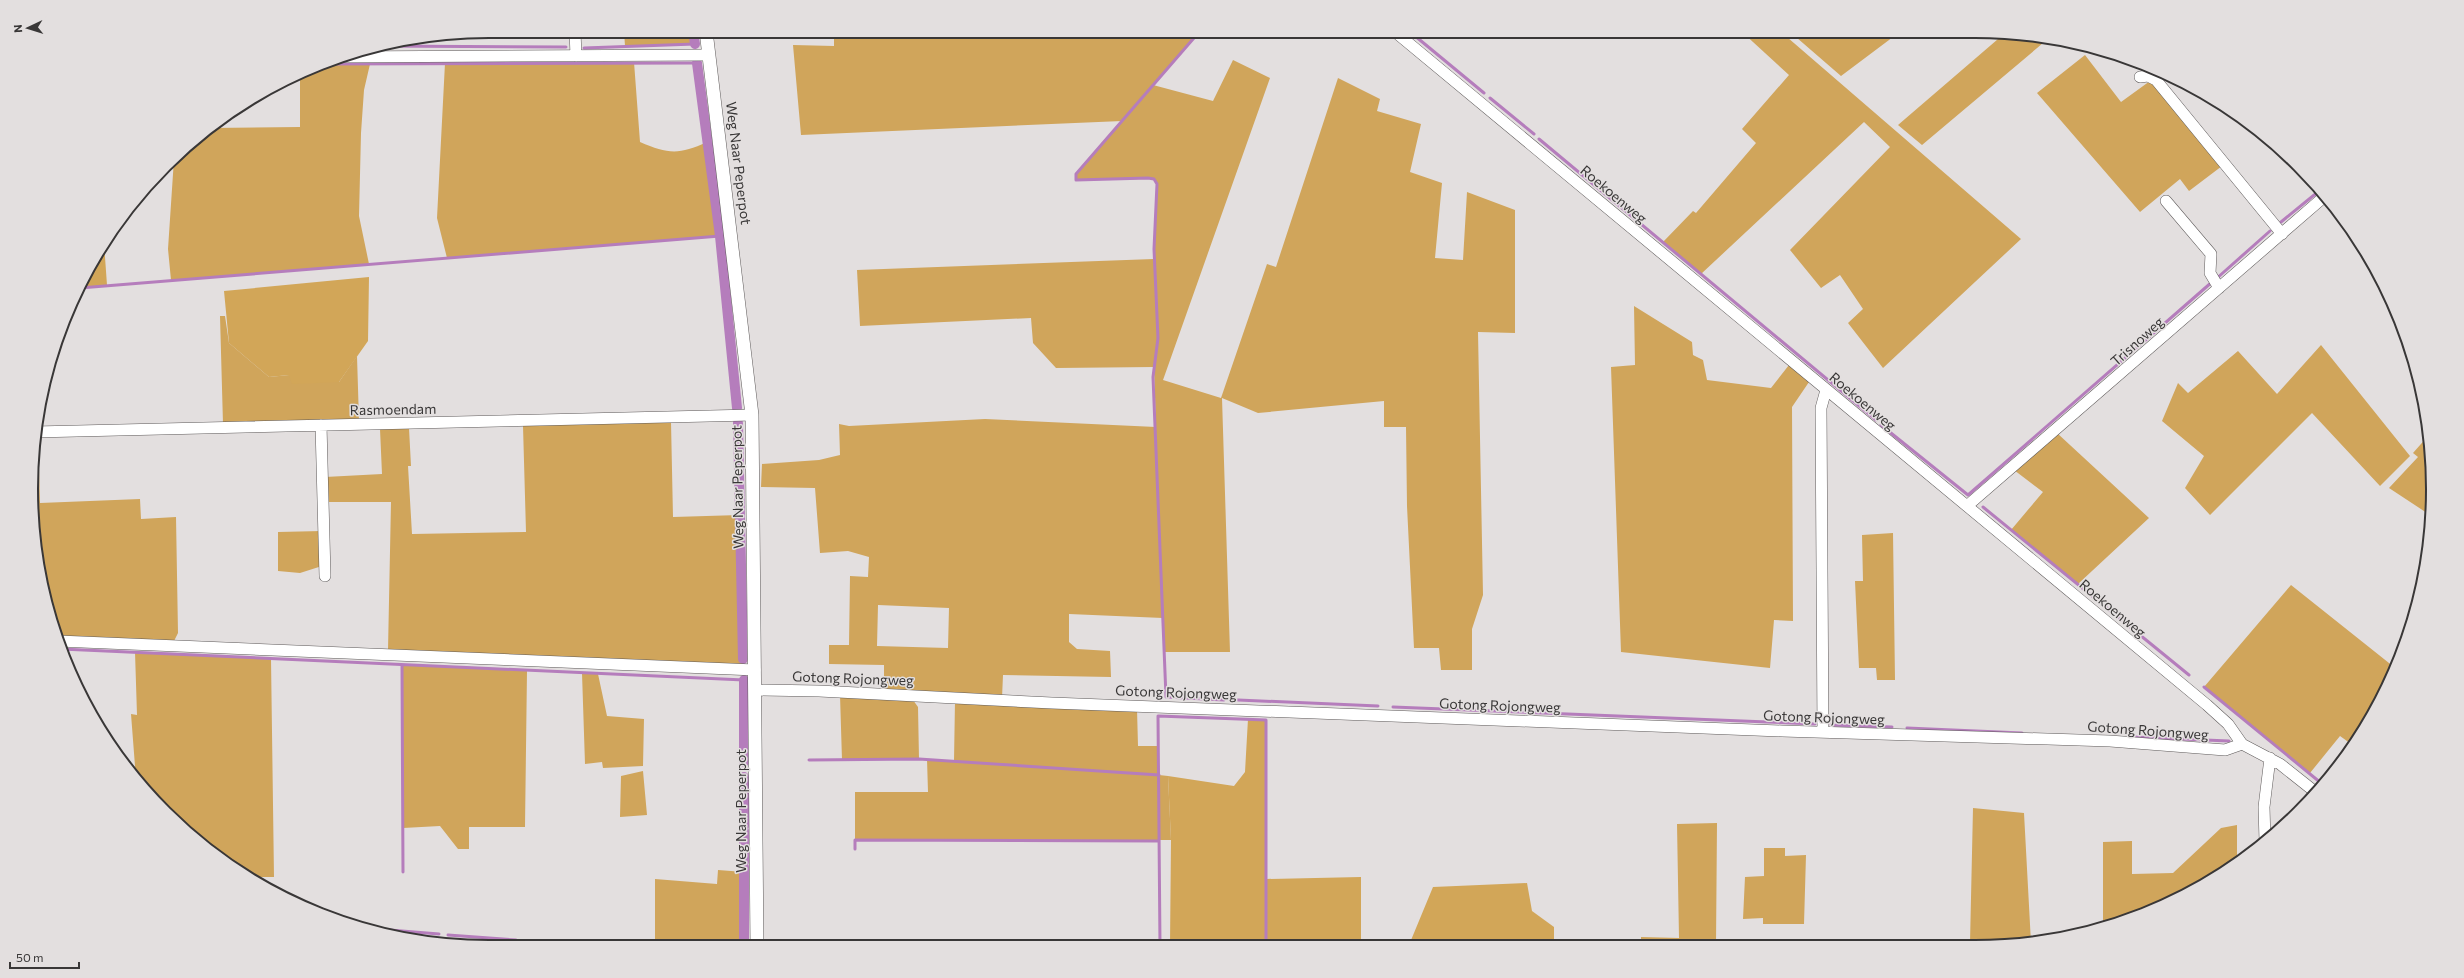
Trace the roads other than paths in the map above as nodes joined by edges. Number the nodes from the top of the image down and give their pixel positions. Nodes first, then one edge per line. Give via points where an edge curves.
1 (575, 38) edge
2 (707, 38) edge
3 (1402, 38) edge
4 (576, 56) junction
5 (709, 56) junction
6 (360, 57) edge
7 (2140, 77) dead end
8 (2321, 200) edge
9 (2166, 201) dead end
10 (2282, 234) junction
11 (2220, 288) junction
12 (1826, 390) junction
13 (752, 415) junction
14 (321, 425) junction
15 (42, 432) edge
16 (1967, 506) junction
17 (325, 576) dead end
18 (65, 641) edge
19 (755, 670) junction
20 (756, 690) junction
21 (1823, 732) junction
22 (2242, 744) junction
23 (2270, 758) junction
24 (2311, 789) edge
25 (2265, 834) edge
26 (757, 940) edge

1 - 4 street
2 - 5 street, Weg Naar Peperpot
3 - 12 street, Roekoenweg
4 - 5 street
4 - 6 street
5 - 13 street, Weg Naar Peperpot
7 - 10 street via 2148,76 2156,80
8 - 10 street, Trisnoweg
9 - 11 street via 2211,254 2210,273
10 - 11 street, Trisnoweg
11 - 16 street, Trisnoweg
12 - 16 street, Roekoenweg
12 - 21 street via 1821,408
13 - 14 street, Rasmoendam
13 - 19 street, Weg Naar Peperpot
14 - 15 street, Rasmoendam
14 - 17 street
16 - 22 street, Roekoenweg via 2207,705 2228,724
18 - 19 street
19 - 20 street, Weg Naar Peperpot
20 - 21 street, Gotong Rojongweg
20 - 26 street, Weg Naar Peperpot
21 - 22 street, Gotong Rojongweg via 2110,741 2225,750
22 - 23 street, Roekoenweg
23 - 24 street, Roekoenweg
23 - 25 street via 2264,807

